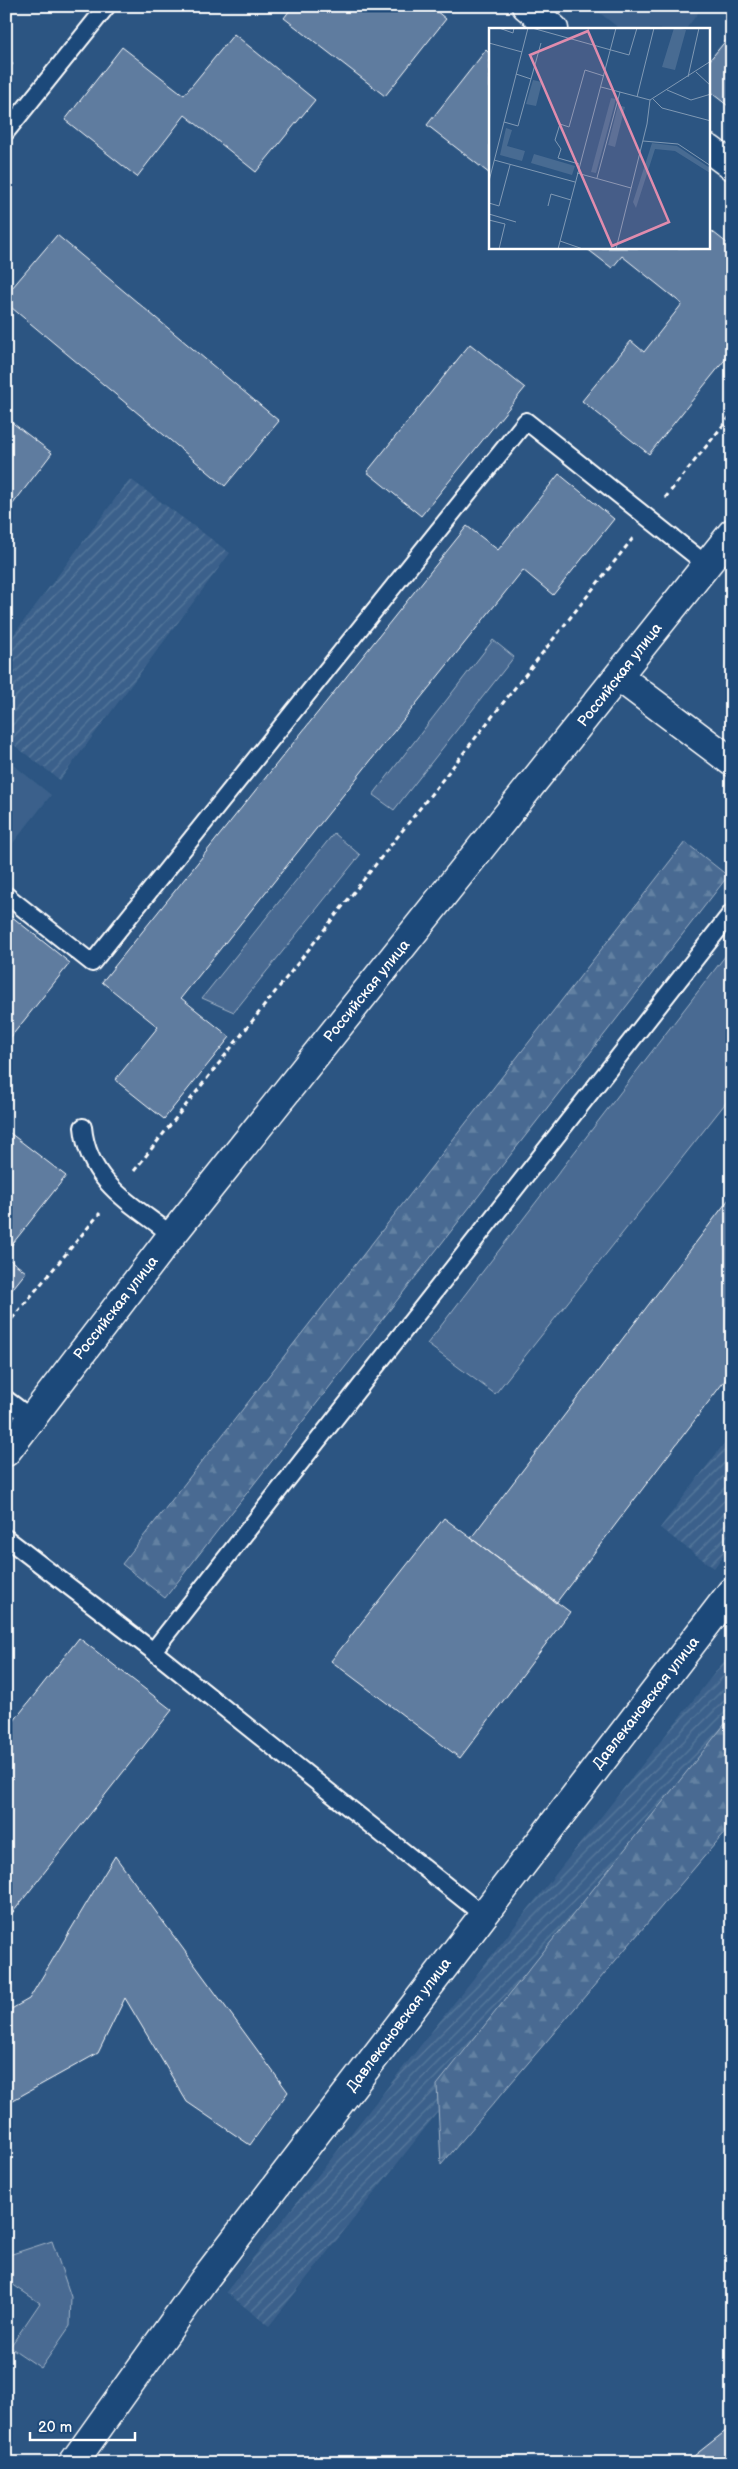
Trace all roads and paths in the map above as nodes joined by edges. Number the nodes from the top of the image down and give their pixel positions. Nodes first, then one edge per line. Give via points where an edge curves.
1 (107, 6) edge
2 (526, 6) edge
3 (553, 28) edge
4 (6, 132) edge
5 (710, 150) edge
6 (732, 166) edge
7 (732, 414) edge
8 (649, 519) junction
9 (732, 533) edge
10 (707, 565) junction
11 (619, 677) junction
12 (732, 762) edge
13 (6, 895) edge
14 (732, 912) edge
15 (82, 1127) dead end
16 (117, 1192) junction
17 (172, 1235) junction
18 (6, 1326) edge
19 (6, 1399) edge
20 (31, 1418) junction
21 (6, 1452) edge
22 (6, 1538) edge
23 (732, 1591) edge
24 (153, 1651) junction
25 (483, 1915) junction
26 (73, 2463) edge

1 - 4 lane
2 - 3 street
5 - 6 street
7 - 8 path
8 - 10 lane
8 - 13 lane via 526,421 92,963
8 - 16 path
9 - 10 street, Российская улица
10 - 11 street, Российская улица
11 - 12 street
11 - 17 street, Российская улица
14 - 24 lane
15 - 16 lane via 86,1149 95,1169
16 - 17 lane
16 - 18 path
17 - 20 street, Российская улица
19 - 20 lane
20 - 21 street, Российская улица
22 - 24 lane
23 - 25 street, Давлекановская улица
24 - 25 lane
25 - 26 street, Давлекановская улица via 203,2281

